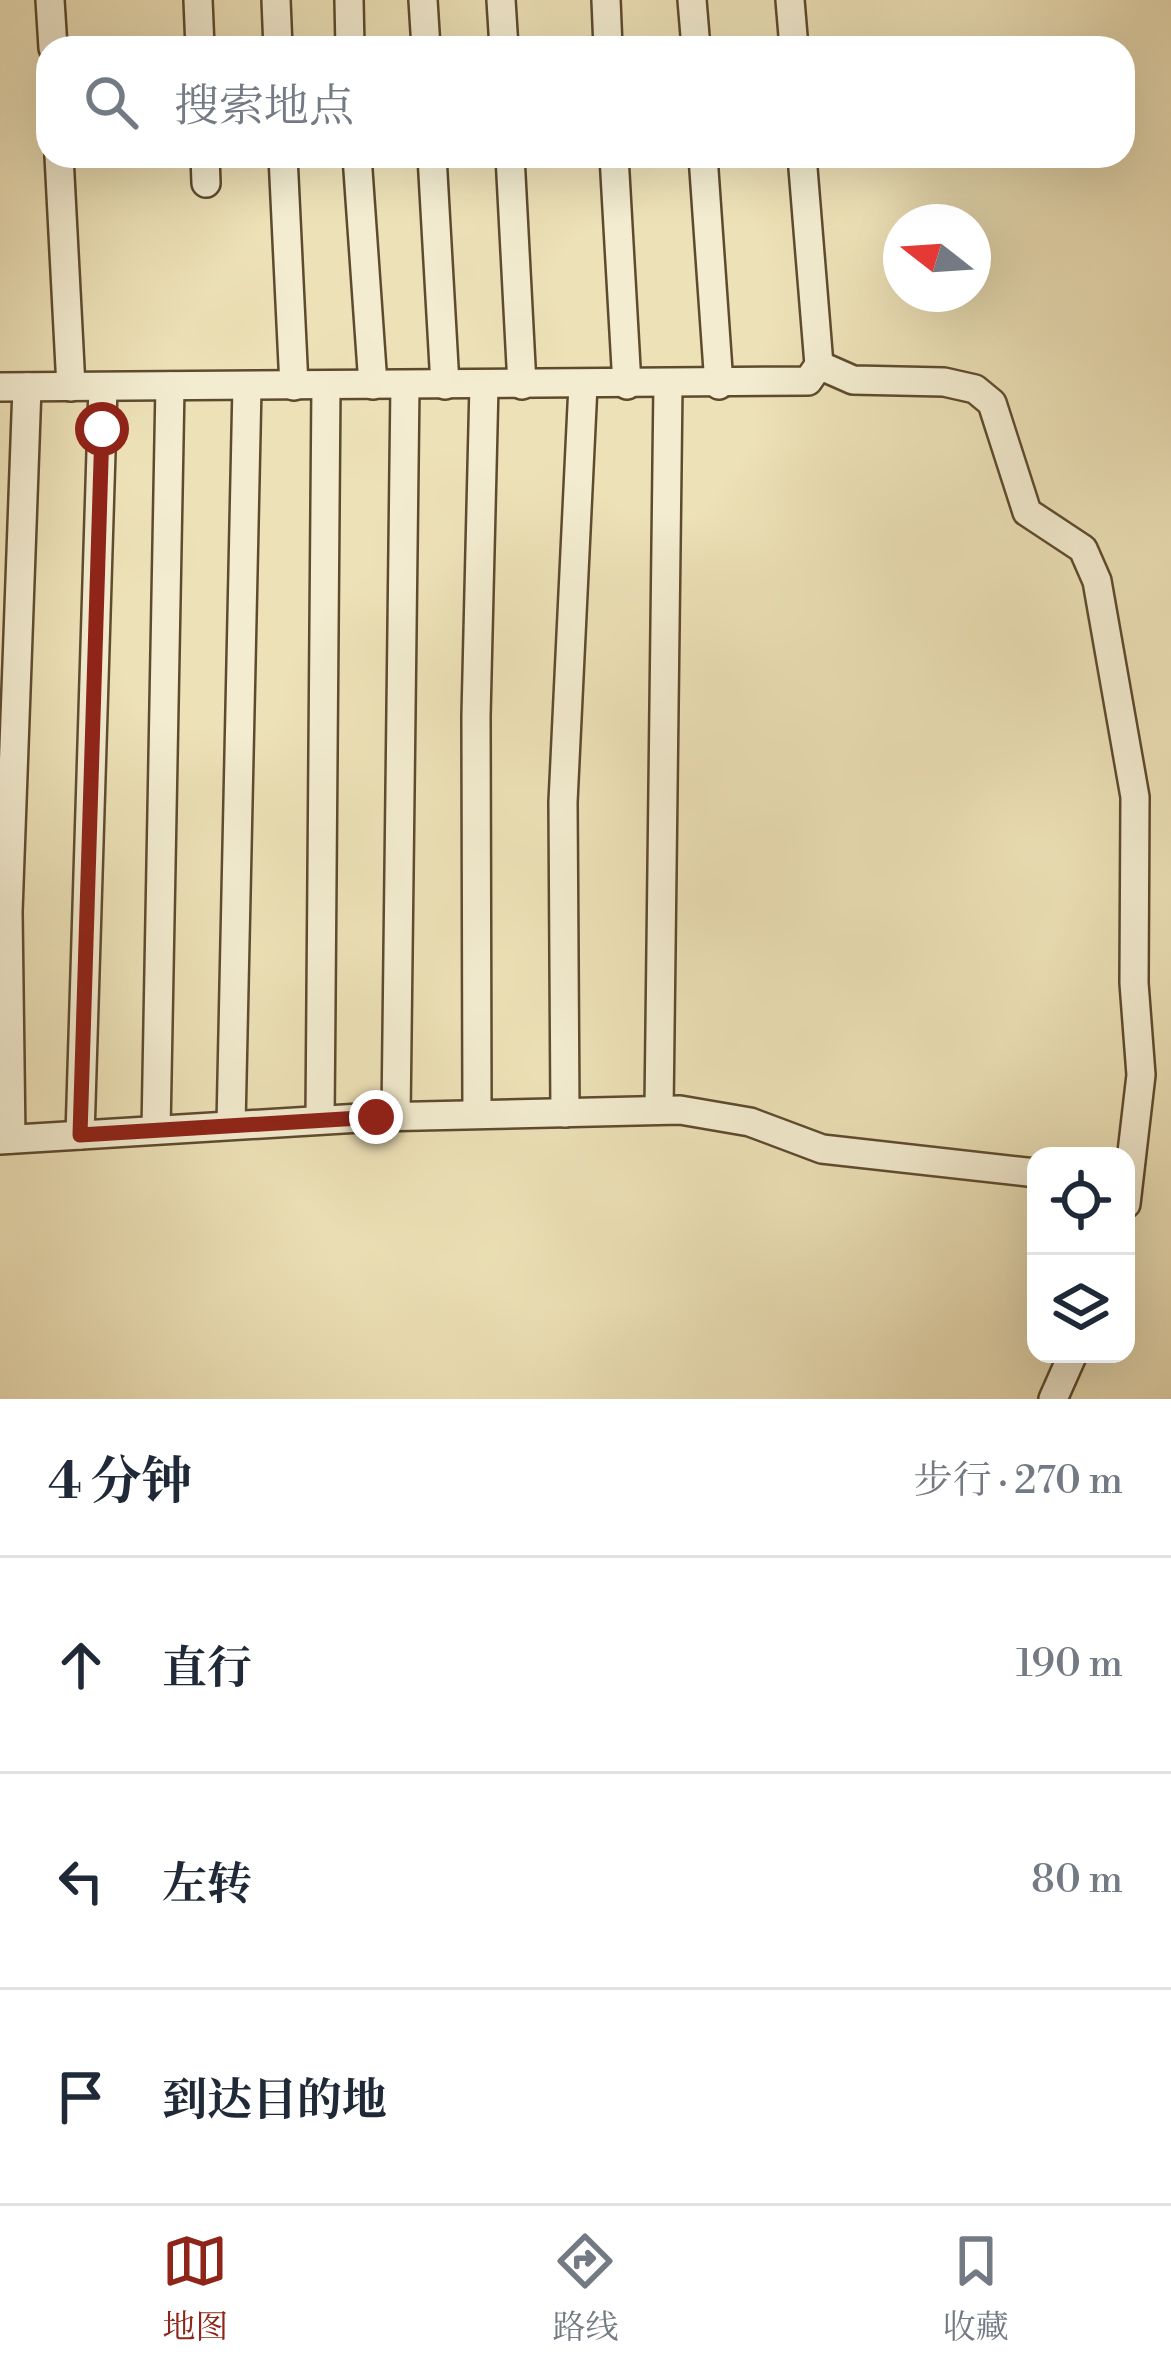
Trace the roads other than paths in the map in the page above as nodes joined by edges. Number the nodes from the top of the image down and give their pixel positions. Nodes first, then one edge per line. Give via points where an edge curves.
1 (50, 0) edge
2 (198, 0) edge
3 (276, 0) edge
4 (349, 0) edge
5 (423, 0) edge
6 (501, 0) edge
7 (606, 0) edge
8 (692, 0) edge
9 (790, 0) edge
10 (52, 36) edge
11 (200, 36) edge
12 (278, 36) edge
13 (350, 36) edge
14 (424, 36) edge
15 (503, 36) edge
16 (608, 36) edge
17 (695, 36) edge
18 (793, 36) edge
19 (60, 168) edge
20 (284, 168) edge
21 (358, 168) edge
22 (433, 168) edge
23 (511, 168) edge
24 (615, 168) edge
25 (704, 168) edge
26 (803, 168) edge
27 (819, 364) junction
28 (326, 385) junction
29 (373, 385) junction
30 (522, 385) junction
31 (583, 385) junction
32 (627, 385) junction
33 (668, 385) junction
34 (719, 385) junction
35 (7, 386) edge
36 (170, 386) junction
37 (248, 386) junction
38 (294, 386) junction
39 (405, 386) junction
40 (445, 386) junction
41 (484, 386) junction
42 (71, 387) junction
43 (103, 387) junction
44 (659, 1110) junction
45 (565, 1113) junction
46 (477, 1114) junction
47 (396, 1116) junction
48 (320, 1120) junction
49 (232, 1125) junction
50 (157, 1130) junction
51 (80, 1135) junction
52 (6, 1140) edge
53 (1133, 1147) edge
54 (1027, 1172) edge
55 (1069, 1363) edge
56 (1053, 1399) edge

1 - 10 street
2 - 11 street
3 - 12 street
4 - 13 street
5 - 14 street
6 - 15 street
7 - 16 street
8 - 17 street
9 - 18 street
19 - 42 street
20 - 38 street
21 - 29 street
22 - 40 street
23 - 30 street
24 - 32 street
25 - 34 street
26 - 27 street
27 - 34 street via 808,381
27 - 53 street via 853,380 975,389 992,403 1027,512 1083,550 1096,580 1135,797 1142,1075
28 - 29 street
28 - 38 street
28 - 48 street
29 - 39 street
30 - 31 street
30 - 41 street
31 - 32 street
31 - 45 street via 563,802
32 - 33 street
33 - 34 street
33 - 44 street
35 - 42 street
35 - 52 street
36 - 37 street
36 - 43 street
36 - 50 street
37 - 38 street
37 - 49 street
39 - 40 street
39 - 47 street
40 - 41 street
41 - 46 street
42 - 43 street
43 - 51 street
44 - 45 street
44 - 54 street via 750,1122 867,1157
45 - 46 street
46 - 47 street
47 - 48 street
48 - 49 street
49 - 50 street
50 - 51 street
51 - 52 street
55 - 56 street

